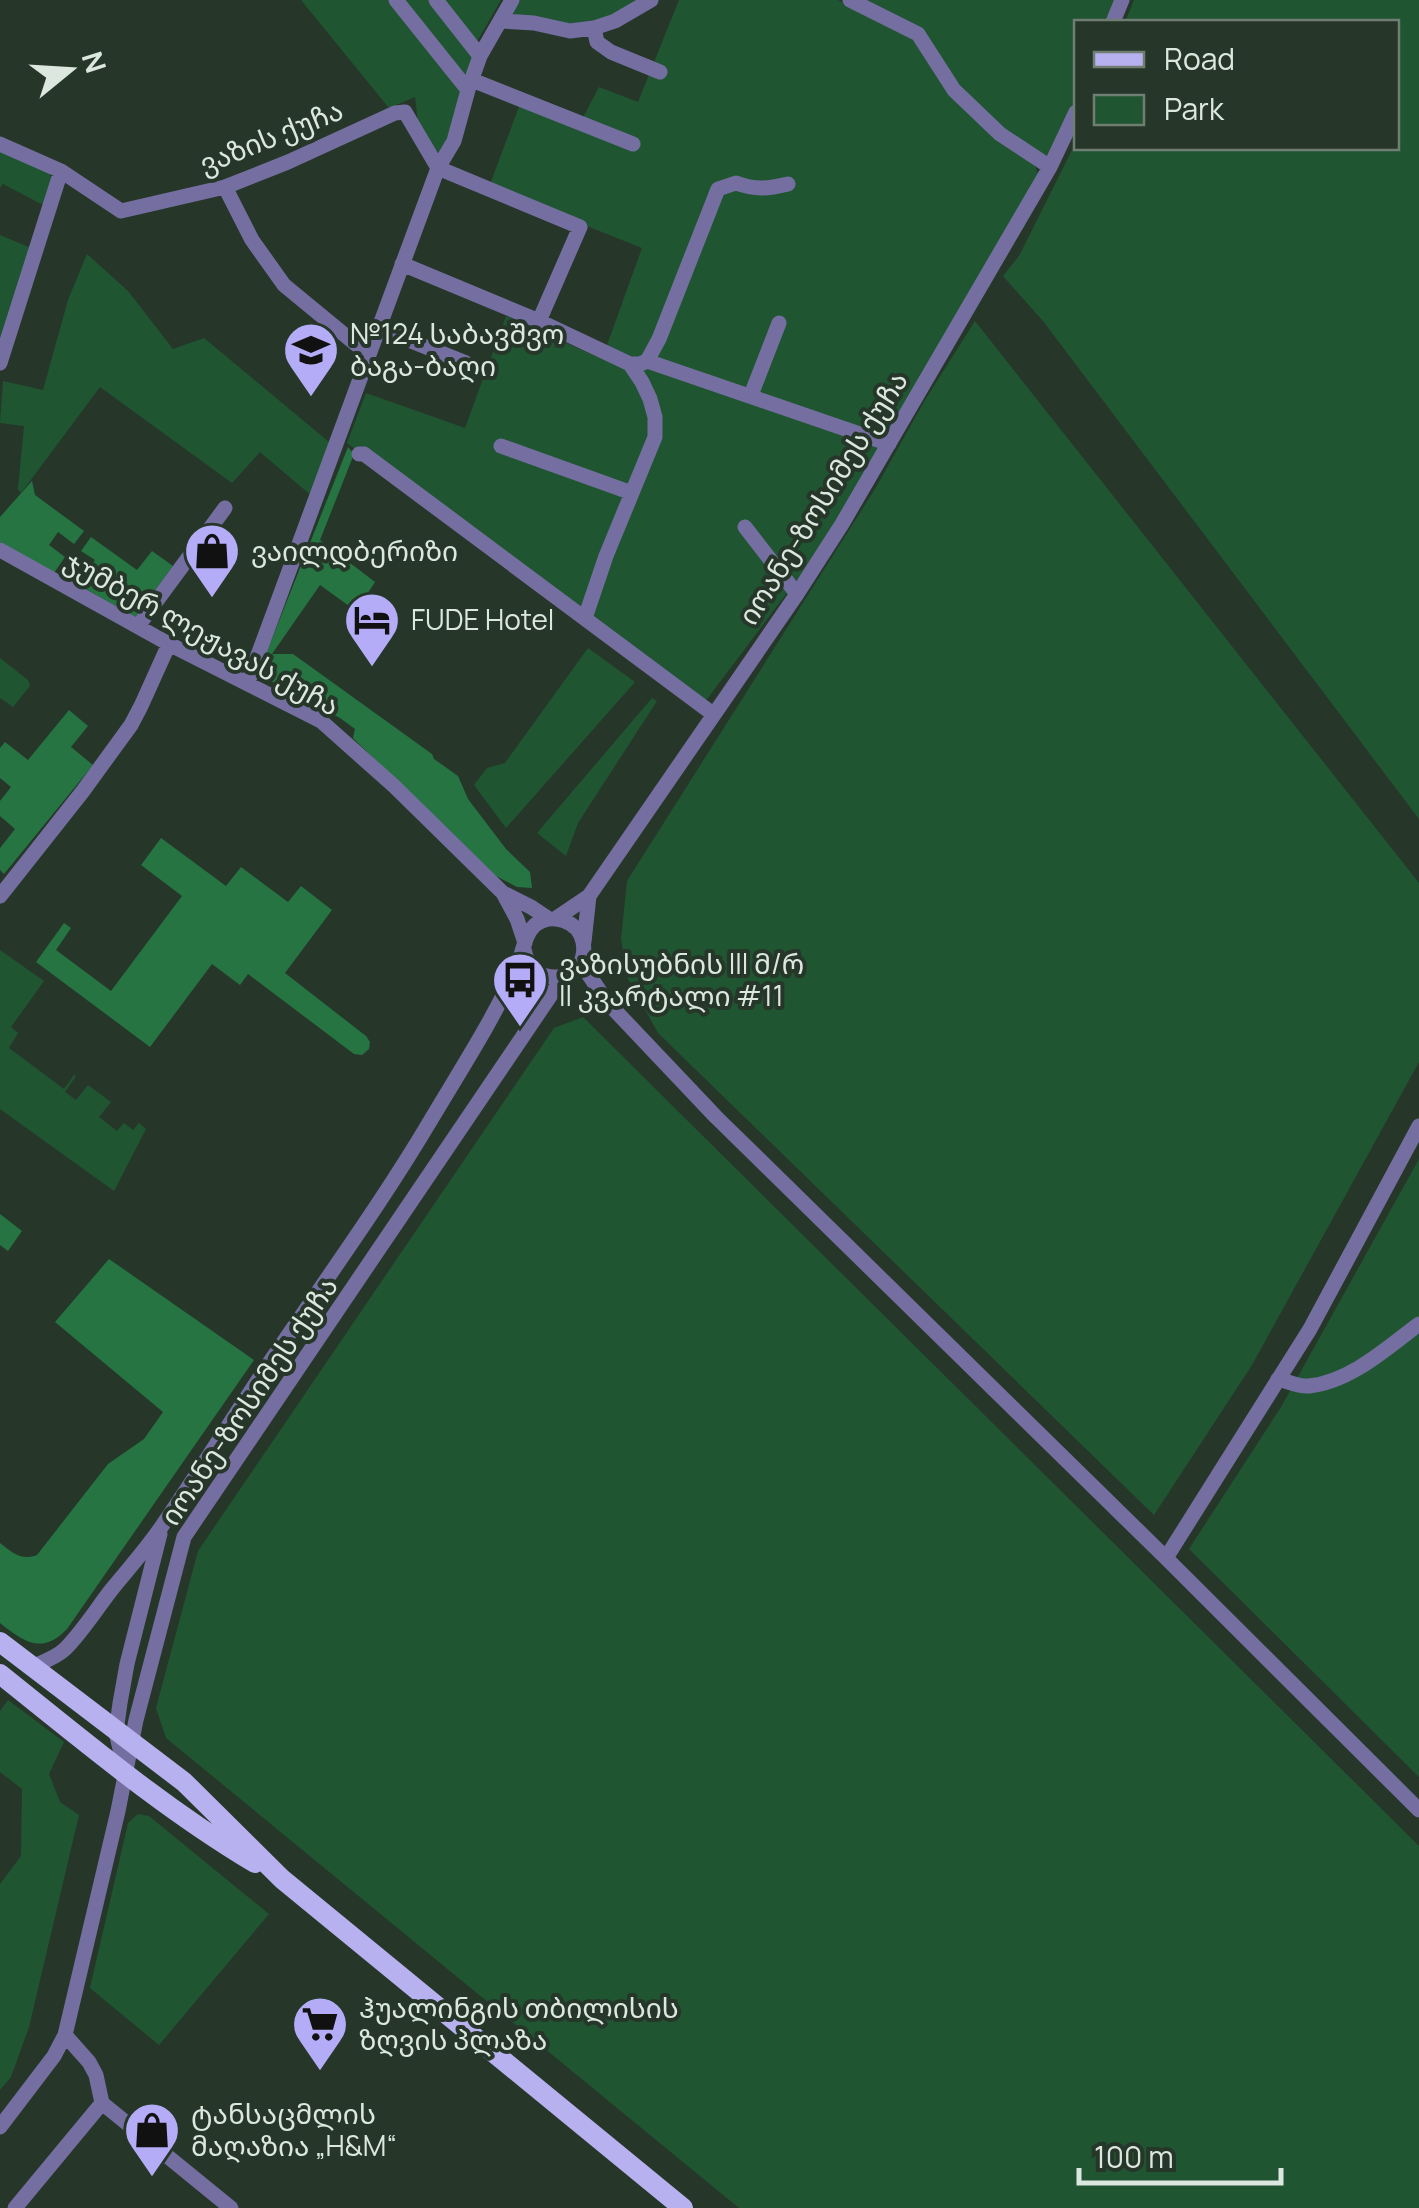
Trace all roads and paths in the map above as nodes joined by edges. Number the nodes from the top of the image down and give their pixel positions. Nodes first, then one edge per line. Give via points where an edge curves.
1 (396, 0) edge
2 (436, 0) edge
3 (512, 0) edge
4 (651, 0) edge
5 (850, 0) edge
6 (502, 21) junction
7 (594, 28) junction
8 (480, 56) junction
9 (660, 72) dead end
10 (470, 85) junction
11 (1074, 116) edge
12 (0, 144) edge
13 (633, 144) dead end
14 (1050, 167) junction
15 (438, 168) junction
16 (62, 171) junction
17 (788, 184) dead end
18 (225, 187) junction
19 (402, 264) junction
20 (540, 321) junction
21 (779, 323) dead end
22 (379, 328) junction
23 (369, 355) junction
24 (647, 360) junction
25 (0, 363) edge
26 (466, 364) dead end
27 (630, 364) junction
28 (750, 395) junction
29 (889, 444) junction
30 (501, 446) dead end
31 (359, 454) dead end
32 (632, 493) junction
33 (225, 508) dead end
34 (746, 526) dead end
35 (0, 550) edge
36 (798, 594) junction
37 (584, 618) junction
38 (138, 626) junction
39 (169, 644) junction
40 (248, 682) junction
41 (713, 714) junction
42 (503, 894) junction
43 (0, 896) edge
44 (589, 896) junction
45 (552, 919) junction
46 (525, 946) junction
47 (584, 950) junction
48 (564, 976) junction
49 (608, 1002) junction
50 (1419, 1126) edge
51 (1419, 1324) edge
52 (1278, 1378) junction
53 (172, 1510) junction
54 (193, 1524) junction
55 (162, 1526) junction
56 (1166, 1558) junction
57 (0, 1642) edge
58 (32, 1667) junction
59 (0, 1674) edge
60 (124, 1738) junction
61 (126, 1774) junction
62 (1419, 1810) edge
63 (282, 1879) junction
64 (65, 2035) junction
65 (102, 2102) junction
66 (0, 2127) edge
67 (16, 2208) edge
68 (232, 2208) edge
69 (683, 2208) edge

1 - 10 street
2 - 8 street
3 - 6 street
4 - 7 street
5 - 14 street via 918,34 954,90 1000,134
6 - 7 street
6 - 8 street
7 - 9 street via 597,42 611,52
8 - 10 street
10 - 13 street
10 - 15 street via 454,141
11 - 14 street, იოანე-ზოსიმეს ქუჩა
12 - 16 street, ვაზის ქუჩა
14 - 29 street, იოანე-ზოსიმეს ქუჩა
15 - 18 street, ვაზის ქუჩა via 405,112
15 - 19 street
15 - 20 street via 580,227
16 - 18 street, ვაზის ქუჩა via 120,211
16 - 25 street
17 - 24 street via 768,189 736,182 718,190
18 - 23 street via 284,285
19 - 20 street
19 - 22 street
20 - 27 street
21 - 28 street
22 - 23 street
22 - 26 street
23 - 40 street
24 - 27 street
24 - 28 street
27 - 32 street via 655,418
28 - 29 street
29 - 36 street, იოანე-ზოსიმეს ქუჩა
30 - 32 street
31 - 37 street
32 - 37 street
33 - 38 street
34 - 36 street
35 - 38 street, ჯუმბერ ლეჟავას ქუჩა
36 - 41 street, იოანე-ზოსიმეს ქუჩა
37 - 41 street
38 - 39 street, ჯუმბერ ლეჟავას ქუჩა
39 - 40 street, ჯუმბერ ლეჟავას ქუჩა
39 - 43 street via 131,725
40 - 42 street, ჯუმბერ ლეჟავას ქუჩა via 321,720
41 - 44 street, იოანე-ზოსიმეს ქუჩა
42 - 45 street, ჯუმბერ ლეჟავას ქუჩა
42 - 46 street, ჯუმბერ ლეჟავას ქუჩა
44 - 45 street, იოანე-ზოსიმეს ქუჩა
44 - 47 street, იოანე-ზოსიმეს ქუჩა
45 - 46 street via 532,929
45 - 47 street via 578,930
46 - 48 street via 533,969 550,978
46 - 53 street, იოანე-ზოსიმეს ქუჩა via 426,1129
47 - 48 street
47 - 49 street via 589,975
48 - 49 street
48 - 54 street, იოანე-ზოსიმეს ქუჩა
49 - 56 street via 716,1117
50 - 52 street
51 - 52 street via 1371,1362 1332,1379 1306,1386
52 - 56 street
53 - 54 street via 179,1522
53 - 55 street, იოანე-ზოსიმეს ქუჩა
54 - 60 street, იოანე-ზოსიმეს ქუჩა
55 - 58 street, იოანე-ზოსიმეს ქუჩა via 65,1649
55 - 60 street, იოანე-ზოსიმეს ქუჩა via 127,1664
56 - 62 street
57 - 58 main road
58 - 60 main road
59 - 61 main road
60 - 61 street, იოანე-ზოსიმეს ქუჩა
60 - 63 main road via 184,1782
61 - 63 main road via 200,1830
61 - 64 street
63 - 69 main road
64 - 65 street via 96,2074
64 - 66 street
65 - 67 street
65 - 68 street

